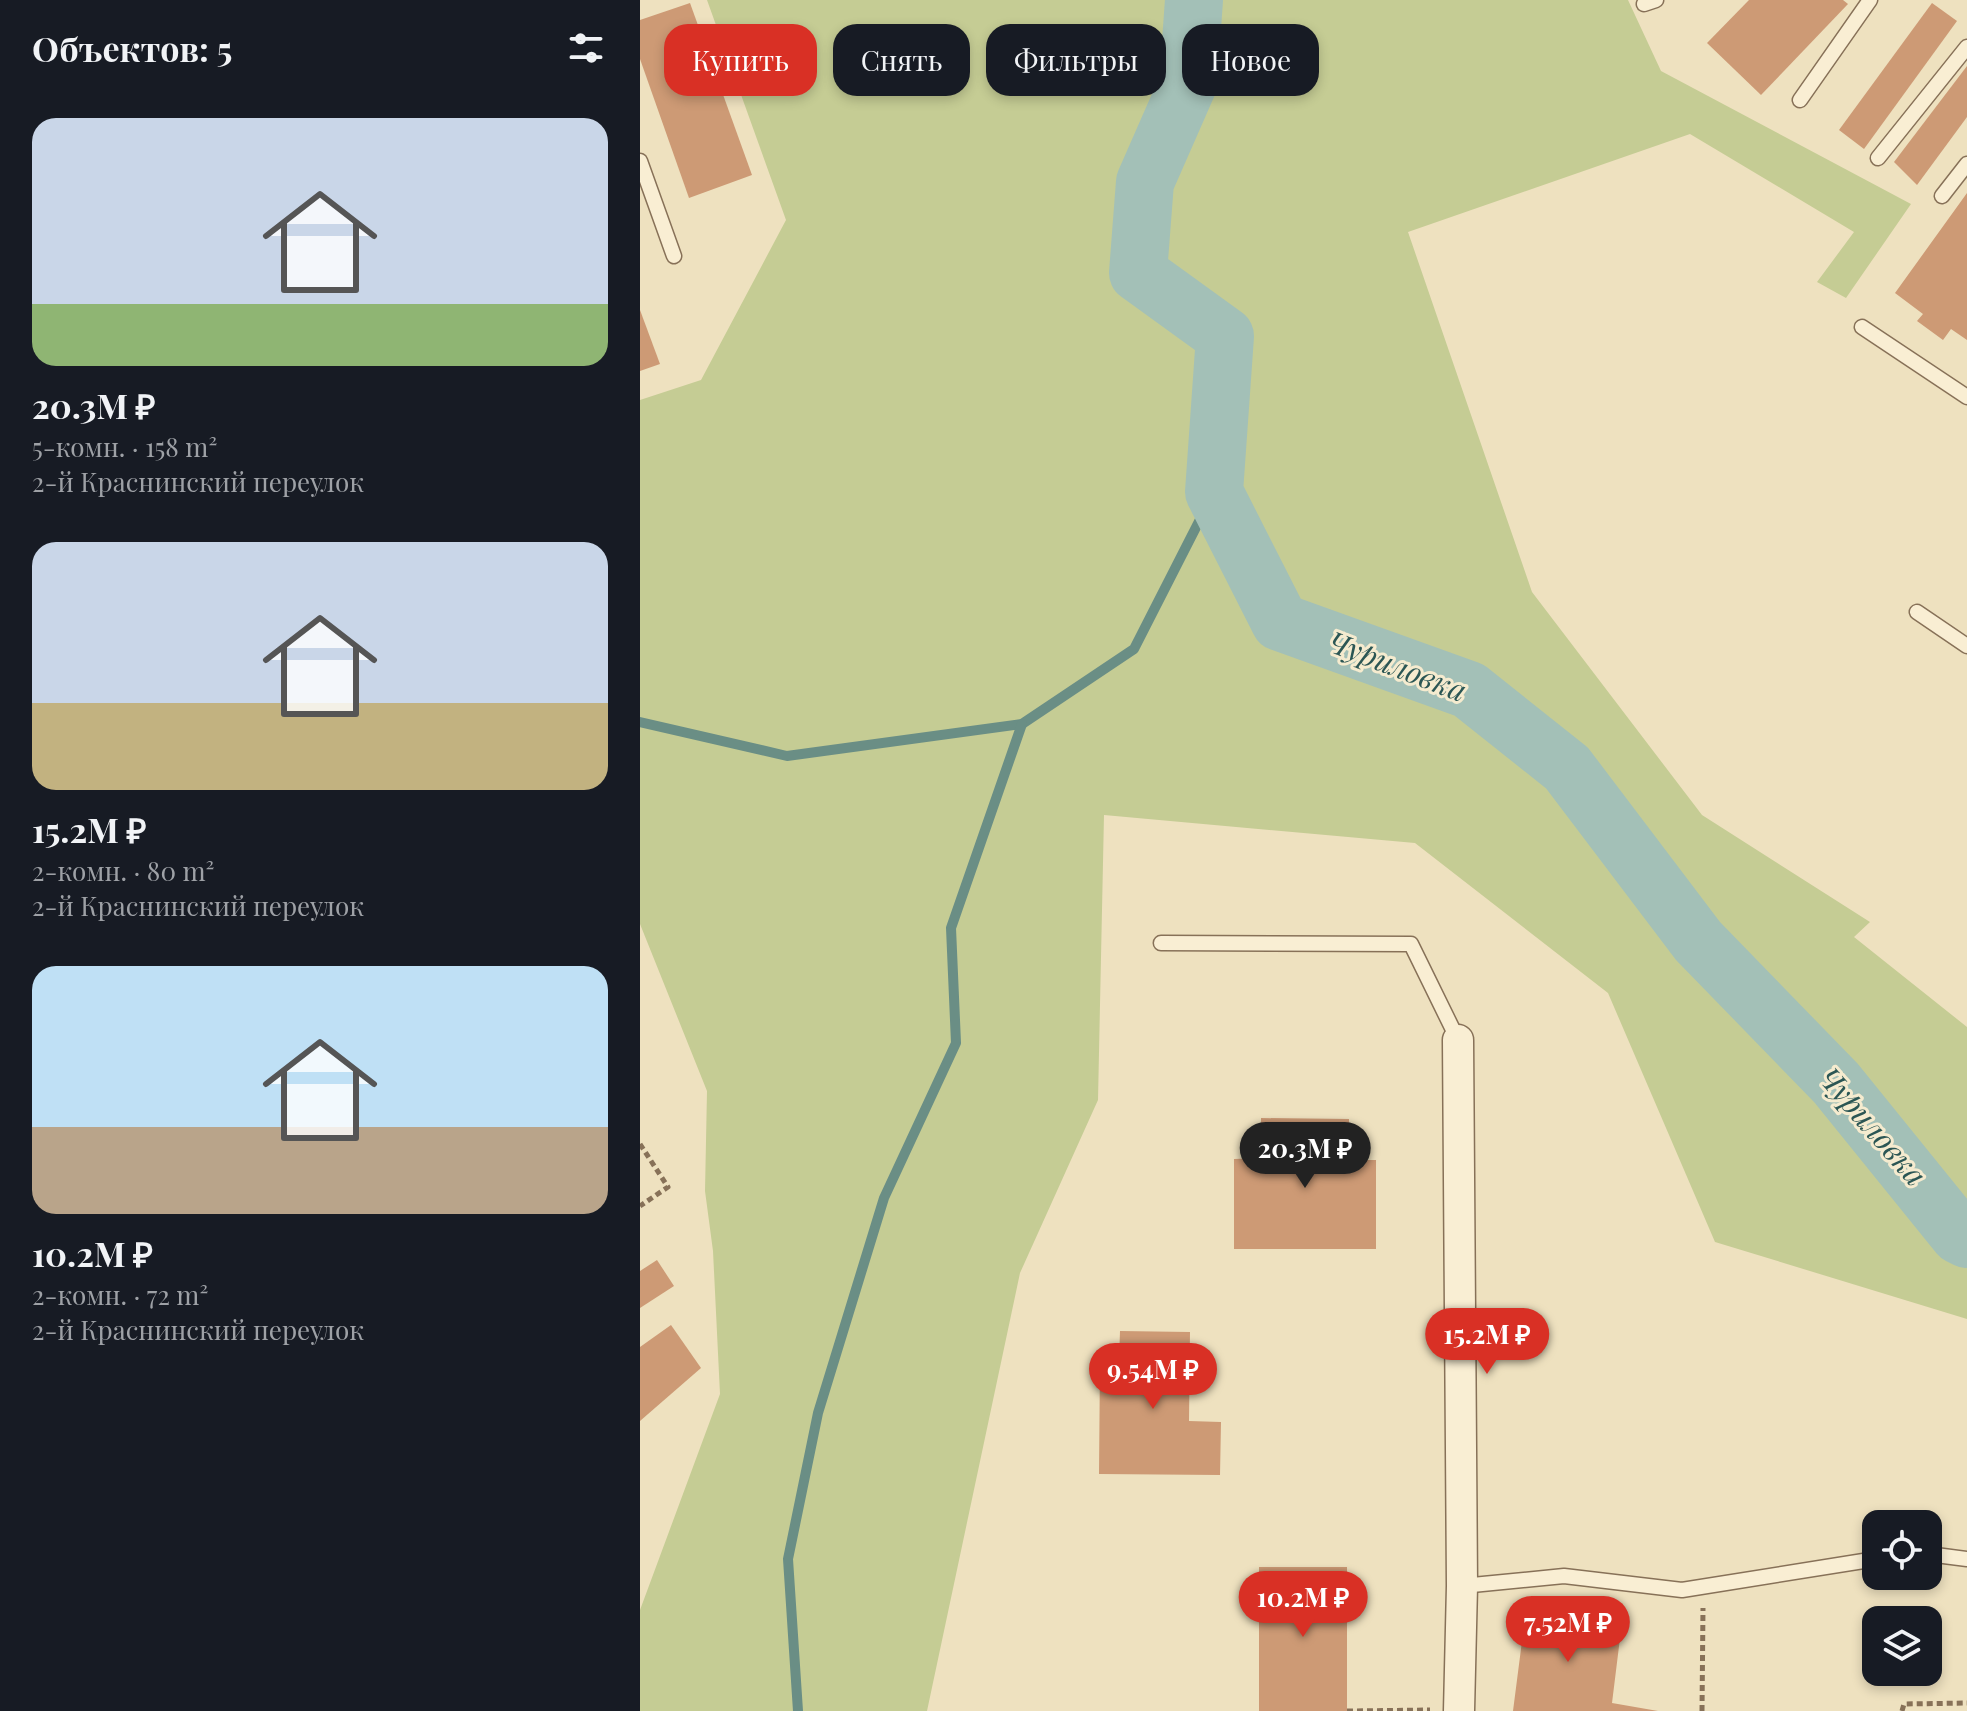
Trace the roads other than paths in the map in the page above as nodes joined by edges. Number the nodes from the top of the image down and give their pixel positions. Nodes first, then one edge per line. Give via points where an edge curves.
1 (1870, 0) edge
2 (1967, 47) edge
3 (1800, 100) dead end
4 (1878, 158) dead end
5 (640, 161) edge
6 (1967, 164) edge
7 (1942, 196) dead end
8 (674, 256) dead end
9 (1862, 327) dead end
10 (1967, 397) edge
11 (1917, 612) dead end
12 (1967, 646) edge
13 (1161, 943) dead end
14 (1458, 1040) joint
15 (1942, 1556) edge
16 (1967, 1559) edge
17 (1862, 1561) edge
18 (1462, 1586) junction
19 (1459, 1710) edge

1 - 3 lane
2 - 4 lane
5 - 8 lane
6 - 7 lane
9 - 10 lane
11 - 12 lane
13 - 14 lane via 1411,944
14 - 18 street
15 - 16 lane
17 - 18 lane via 1682,1590 1564,1576
18 - 19 street

